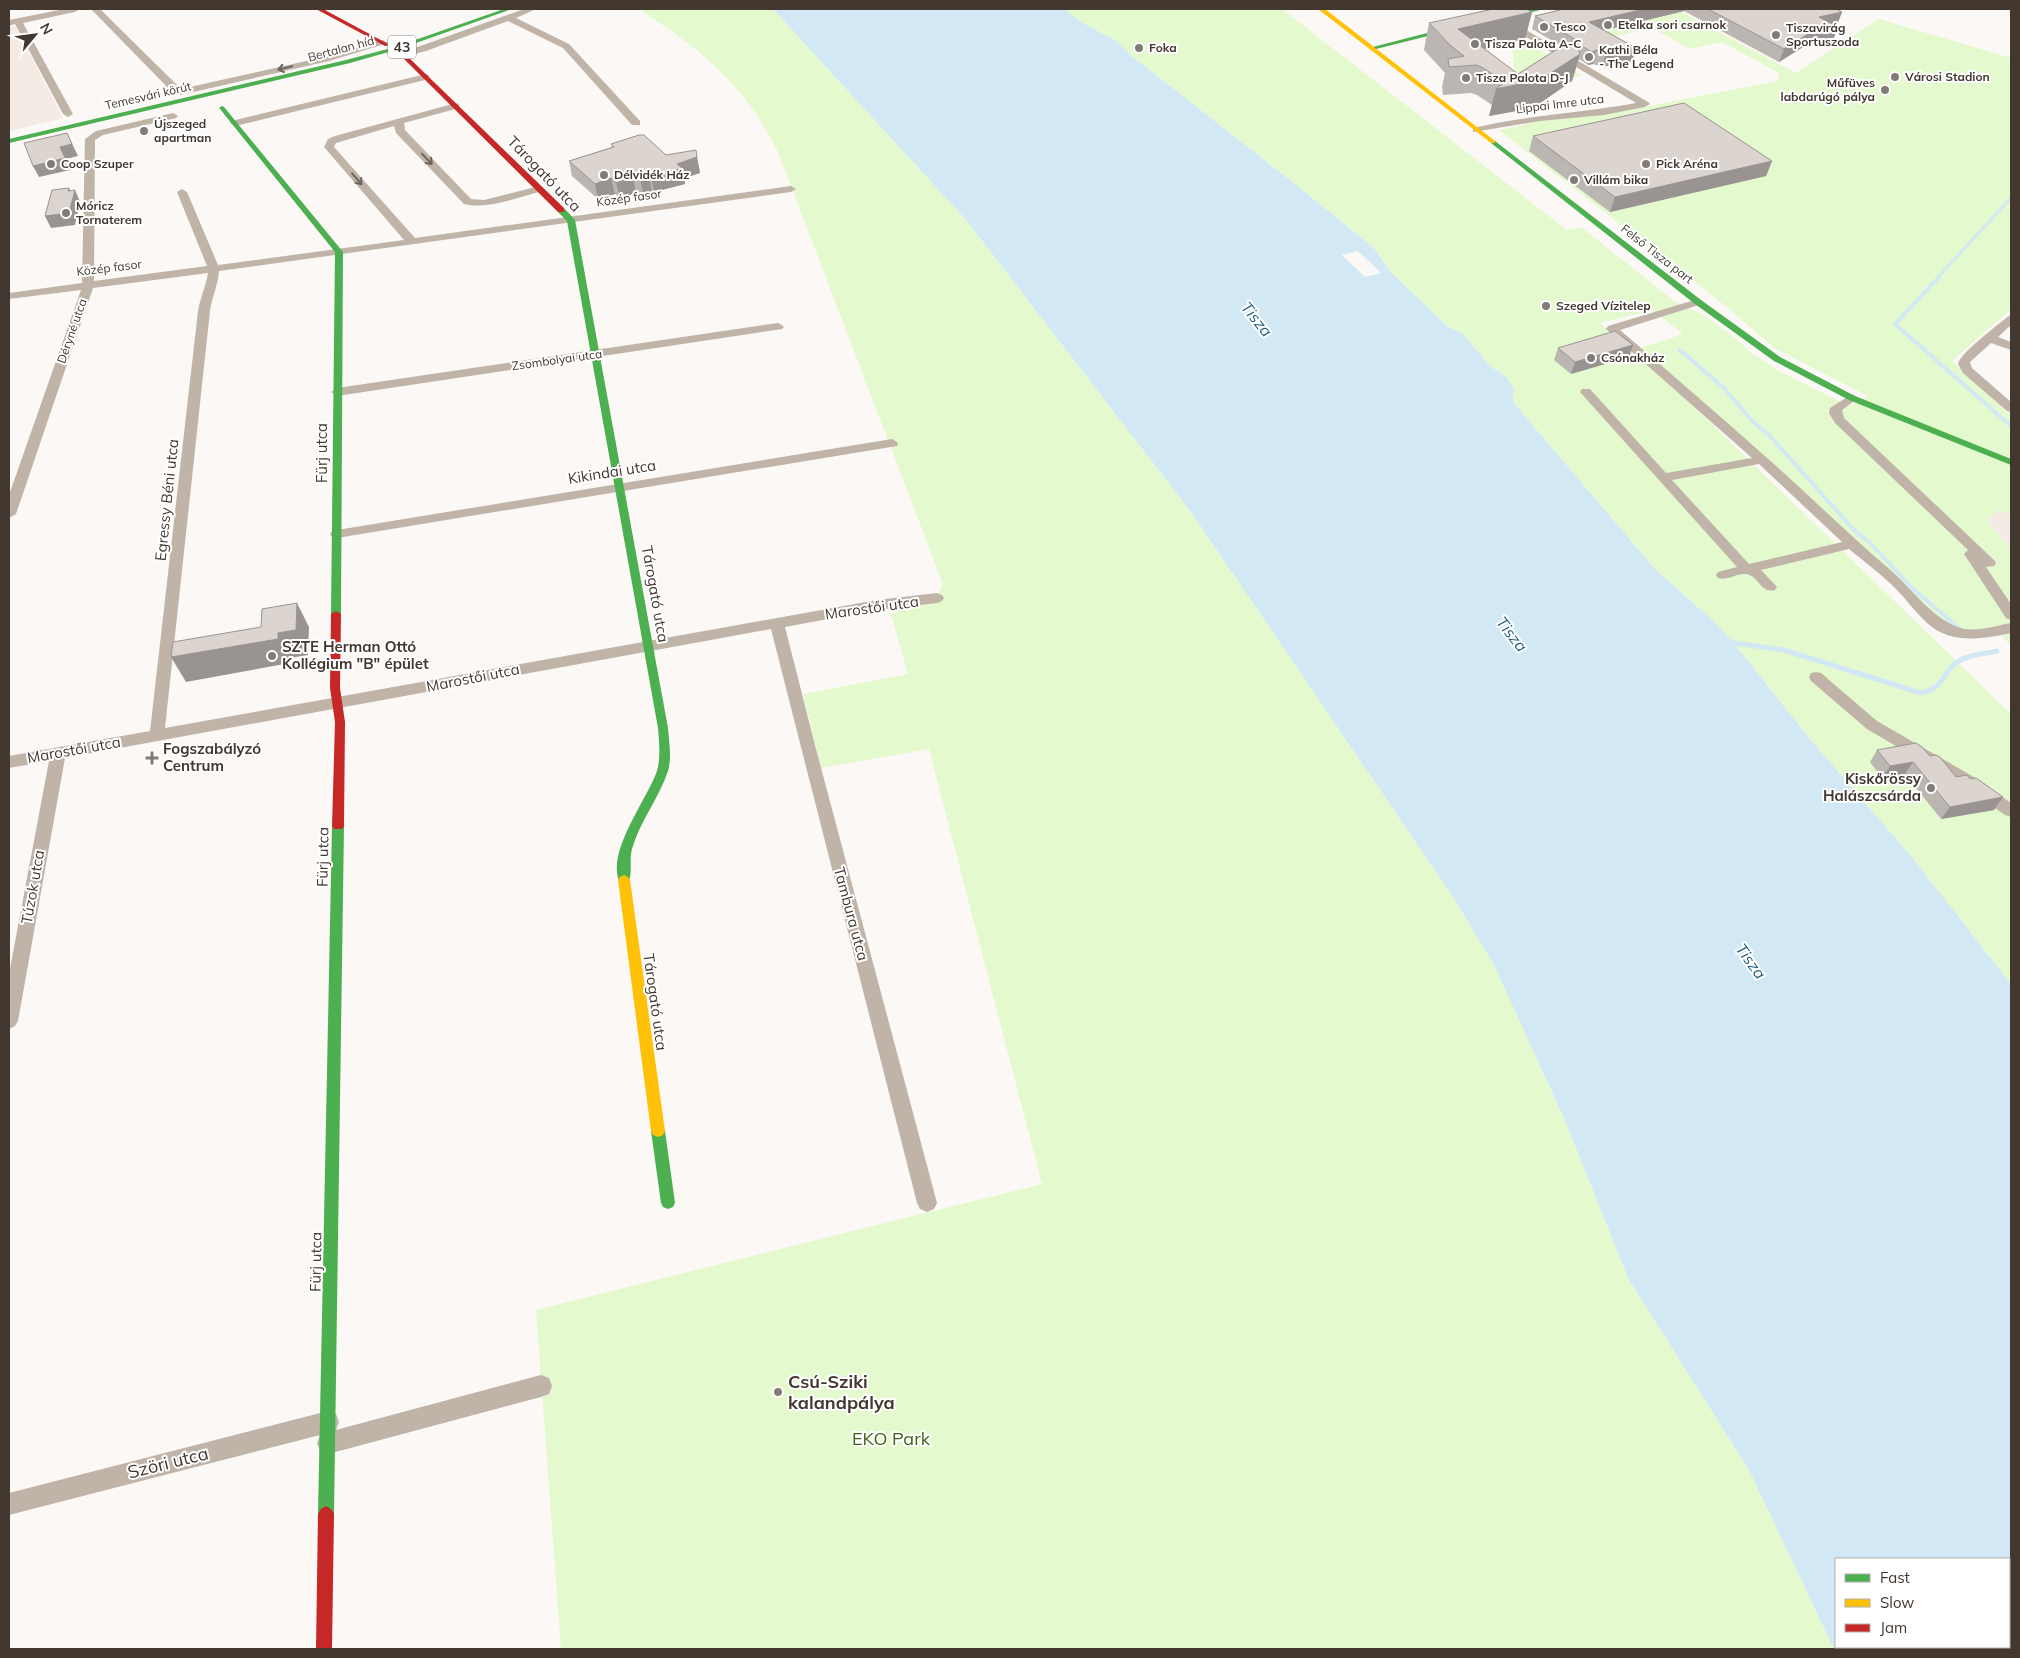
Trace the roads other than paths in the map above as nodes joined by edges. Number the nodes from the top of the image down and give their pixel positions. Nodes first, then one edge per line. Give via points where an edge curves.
1 (75, 9) edge
2 (96, 9) edge
3 (319, 9) edge
4 (532, 9) edge
5 (1321, 9) edge
6 (1541, 9) edge
7 (1518, 11) edge
8 (509, 13) edge
9 (1496, 19) joint
10 (13, 22) edge
11 (1474, 24) edge
12 (385, 44) joint
13 (1372, 48) junction
14 (402, 54) joint
15 (293, 76) joint
16 (426, 77) junction
17 (456, 106) junction
18 (222, 108) dead end
19 (68, 114) dead end
20 (174, 116) dead end
21 (400, 122) junction
22 (235, 123) junction
23 (636, 123) dead end
24 (1477, 130) junction
25 (90, 139) joint
26 (10, 141) edge
27 (539, 189) junction
28 (791, 189) dead end
29 (182, 192) dead end
30 (571, 220) junction
31 (412, 242) junction
32 (339, 252) junction
33 (214, 269) junction
34 (88, 285) junction
35 (9, 296) edge
36 (1698, 302) junction
37 (2011, 319) edge
38 (778, 327) dead end
39 (1990, 338) junction
40 (2011, 346) edge
41 (596, 354) junction
42 (337, 392) junction
43 (1586, 392) dead end
44 (1852, 398) junction
45 (2011, 408) edge
46 (892, 443) dead end
47 (1762, 460) junction
48 (2011, 462) edge
49 (1664, 477) junction
50 (620, 487) junction
51 (9, 514) edge
52 (1951, 525) junction
53 (337, 534) junction
54 (1852, 544) junction
55 (1989, 563) dead end
56 (1746, 569) junction
57 (1723, 575) dead end
58 (1770, 587) dead end
59 (937, 598) dead end
60 (2011, 615) edge
61 (778, 623) junction
62 (2011, 628) edge
63 (649, 646) junction
64 (1816, 677) dead end
65 (336, 704) junction
66 (157, 735) junction
67 (58, 753) junction
68 (9, 762) edge
69 (2011, 811) edge
70 (9, 1021) edge
71 (668, 1204) dead end
72 (927, 1204) dead end
73 (541, 1386) dead end
74 (328, 1433) junction
75 (9, 1504) edge
76 (324, 1649) edge

1 - 10 street
12 -> 2 street, Temesvári körút via 180,92
3 - 12 street
4 - 8 street
5 - 13 street, Felső Tisza part
6 - 7 street
7 - 9 street
8 - 14 street
8 - 15 street, Bertalan híd / 43
8 - 23 street via 566,46
9 - 24 street, Lippai Imre utca via 1645,104
10 - 19 street
11 - 13 street
13 - 24 street, Felső Tisza part
14 - 16 street, Tárogató utca
15 - 26 street, Temesvári körút / 43
16 - 17 street, Tárogató utca
16 - 22 street
17 - 21 street
17 - 27 street, Tárogató utca
18 - 22 street
20 - 25 street, Temesvári körút
21 -> 27 street via 400,131 468,202 484,203
21 -> 31 street via 332,141 329,147
22 - 32 street
24 - 36 street, Felső Tisza part
25 - 34 street, Déryné utca
27 - 30 street, Tárogató utca
28 - 30 street, Közép fasor
29 - 33 street
30 - 31 street, Közép fasor
30 - 41 street, Tárogató utca
31 - 32 street, Közép fasor
32 - 33 street, Közép fasor
32 - 42 street, Fürj utca
33 - 34 street, Közép fasor
33 - 66 street, Egressy Béni utca via 204,311
34 - 35 street, Közép fasor
34 - 51 street, Déryné utca
36 - 44 street, Felső Tisza part via 1777,359
36 - 47 street via 1612,329
37 - 39 street
38 - 41 street, Zsombolyai utca
39 - 40 street
39 - 45 street via 1964,361 1965,366
41 - 42 street, Zsombolyai utca
41 - 50 street, Tárogató utca
42 - 53 street, Fürj utca
43 - 49 street
44 - 48 street, Felső Tisza part
44 - 52 street via 1836,408 1839,420
46 - 50 street, Kikindai utca
47 - 49 street
47 - 54 street
49 - 56 street
50 - 53 street, Kikindai utca
50 - 63 street, Tárogató utca
52 - 55 street
52 - 60 street
53 - 65 street, Fürj utca
54 - 56 street
54 - 62 street via 1900,585 1933,621 1945,628 1965,634
56 - 57 street
56 - 58 street via 1757,574
59 - 61 street, Marostői utca
61 - 63 street, Marostői utca
61 - 72 street, Tambura utca
63 - 65 street, Marostői utca
63 - 71 street, Tárogató utca via 665,749 662,770 622,853 622,869
64 - 69 street via 1872,725 1973,784
65 - 66 street, Marostői utca
65 - 74 street, Fürj utca via 340,722
66 - 67 street, Marostői utca
67 - 68 street, Marostői utca
67 - 70 street, Túzok utca
73 - 74 street, Szöri utca
74 - 75 street, Szöri utca
74 - 76 street, Fürj utca

